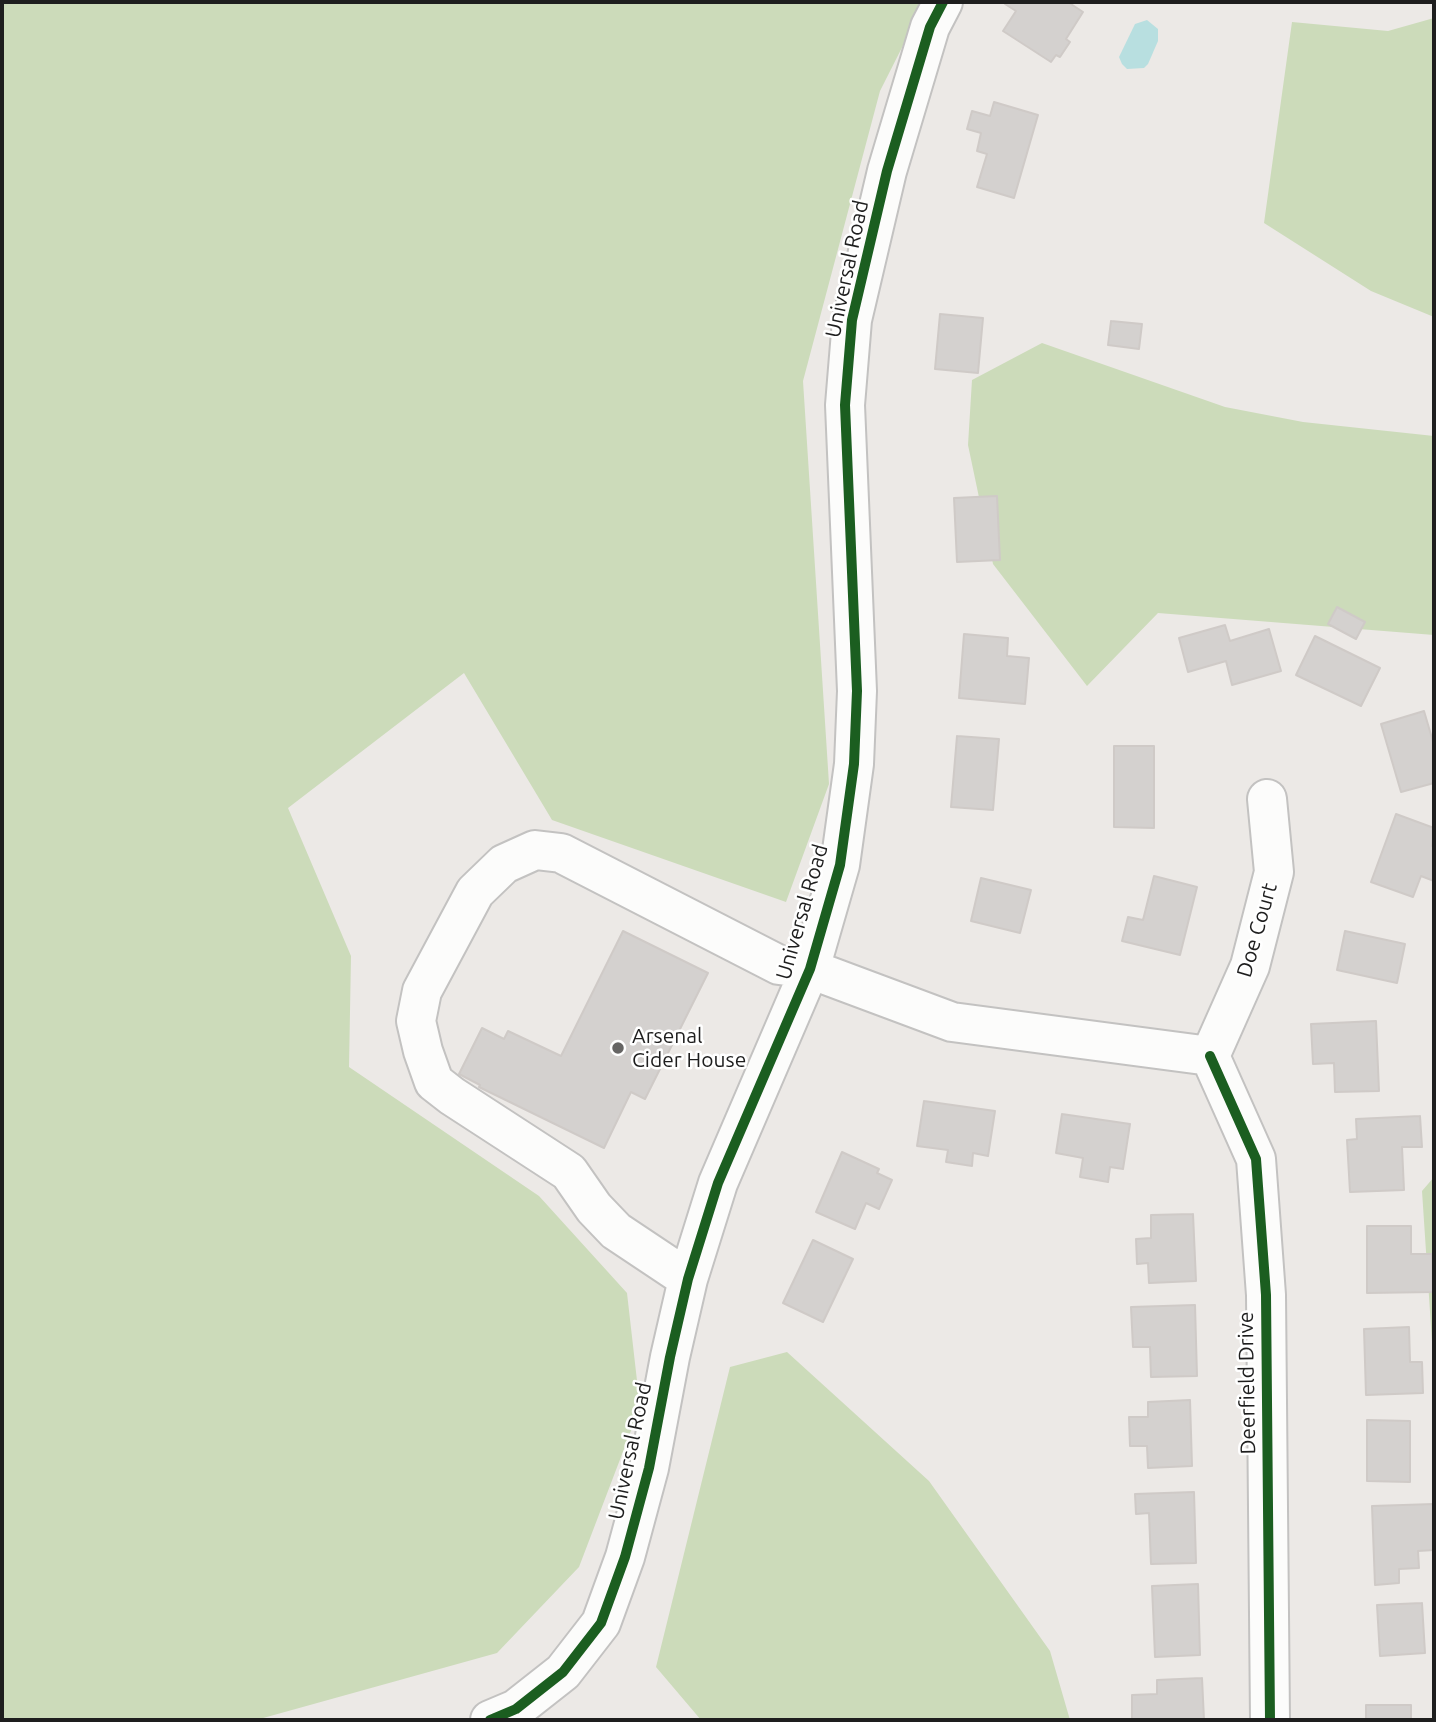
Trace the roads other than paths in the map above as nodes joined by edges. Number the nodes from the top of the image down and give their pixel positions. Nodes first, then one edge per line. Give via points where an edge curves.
1 (943, 2) edge
2 (1267, 799) dead end
3 (810, 969) junction
4 (1210, 1056) junction
5 (688, 1279) junction
6 (490, 1720) edge
7 (1270, 1720) edge

1 - 3 street, Universal Road via 930,27 887,172 852,320 845,405 857,691 854,764 840,865
2 - 4 street, Doe Court via 1273,872 1250,966
3 - 4 street via 952,1022
3 - 5 street, Universal Road via 718,1183
3 - 5 street via 779,965 561,853 535,850 504,864 475,892 422,991 416,1021 434,1082 569,1172 616,1231
4 - 7 street, Deerfield Drive via 1256,1159 1266,1295
5 - 6 street, Universal Road via 649,1468 625,1558 601,1623 563,1672 516,1709

